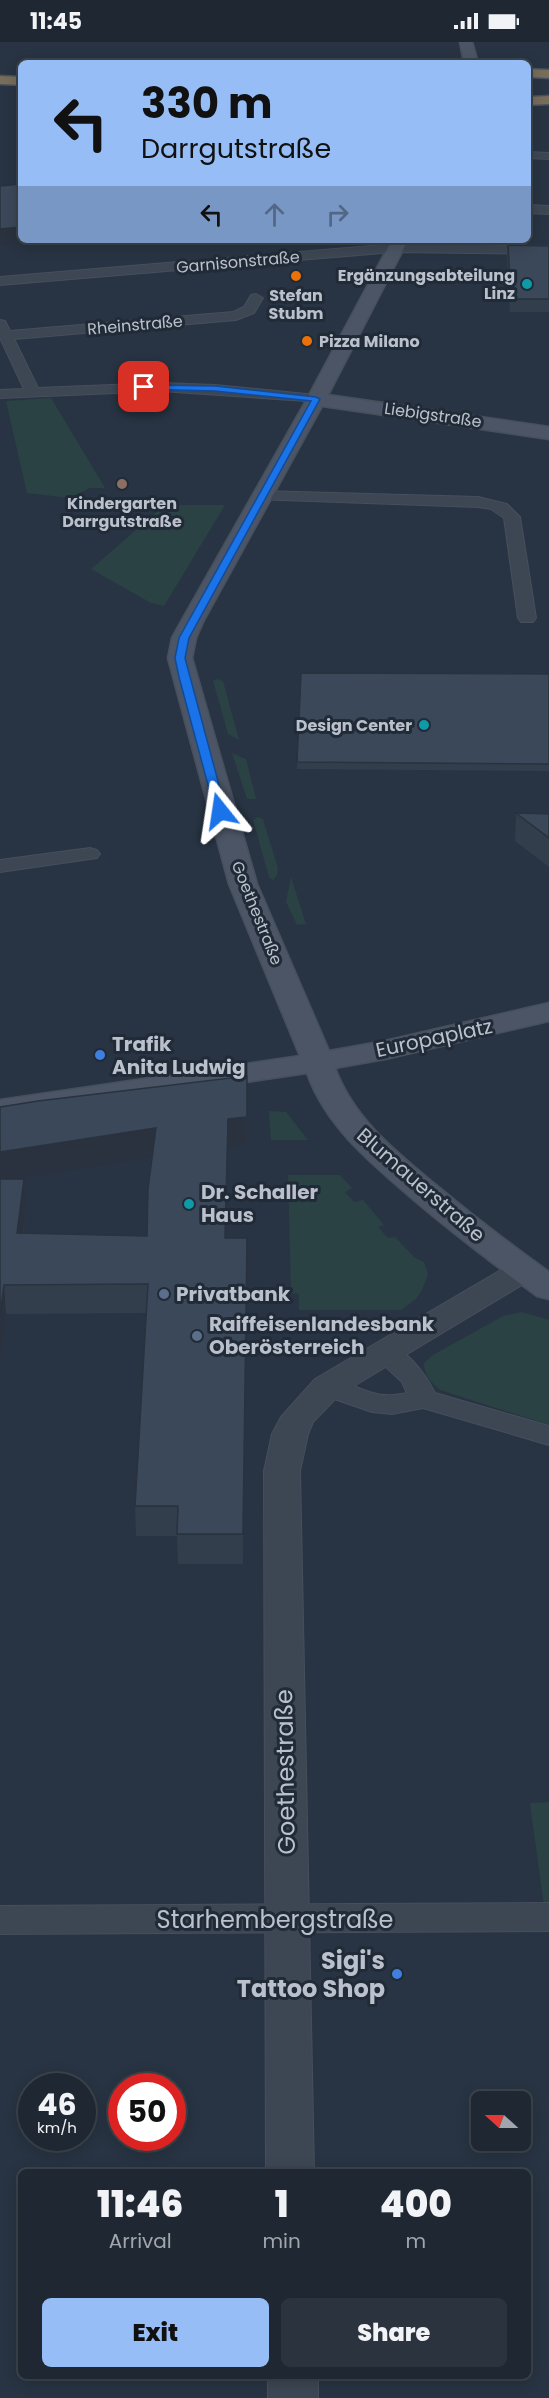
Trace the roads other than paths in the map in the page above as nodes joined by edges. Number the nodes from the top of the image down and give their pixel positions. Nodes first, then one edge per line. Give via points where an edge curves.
1 (466, 42) edge
2 (470, 60) edge
3 (531, 73) edge
4 (549, 74) edge
5 (0, 77) edge
6 (18, 77) edge
7 (531, 87) edge
8 (549, 87) edge
9 (531, 100) edge
10 (549, 100) edge
11 (531, 155) edge
12 (549, 156) edge
13 (531, 209) edge
14 (549, 210) edge
15 (398, 244) edge
16 (549, 250) edge
17 (0, 282) edge
18 (256, 298) dead end
19 (3, 330) edge
20 (33, 392) junction
21 (0, 394) edge
22 (316, 399) junction
23 (549, 433) edge
24 (261, 496) junction
25 (527, 618) dead end
26 (90, 854) dead end
27 (0, 866) edge
28 (549, 1012) edge
29 (318, 1062) junction
30 (0, 1109) edge
31 (537, 1279) edge
32 (384, 1352) junction
33 (327, 1387) junction
34 (424, 1399) junction
35 (549, 1436) edge
36 (549, 1917) edge
37 (287, 1919) junction
38 (0, 1920) edge
39 (290, 2169) edge
40 (293, 2379) edge
41 (293, 2398) edge

1 - 2 main road
3 - 4 highway
5 - 6 highway
7 - 8 highway
9 - 10 highway
11 - 12 street
13 - 14 street
15 - 16 street, Garnisonstraße
15 - 17 street, Garnisonstraße
15 - 22 main road, Goethestraße
18 - 19 street, Rheinstraße via 249,310 236,316
19 - 20 street
20 - 21 street
20 - 22 street via 179,387
22 - 23 main road, Liebigstraße
22 - 24 main road, Goethestraße
24 - 25 street via 478,502 507,509 512,517
24 - 29 main road, Goethestraße via 184,638 180,658 243,884
26 - 27 street
28 - 29 main road, Europaplatz
29 - 30 main road, Europaplatz
29 - 31 main road, Blumauerstraße via 328,1090 378,1153 478,1238
31 - 32 street, Goethestraße
32 - 33 street, Goethestraße
32 - 34 street via 413,1377
33 - 34 street via 354,1398 392,1405
33 - 37 street, Goethestraße via 298,1417 282,1472
34 - 35 street
36 - 37 street, Starhembergstraße
37 - 38 street, Starhembergstraße
37 - 39 street, Goethestraße
40 - 41 street

